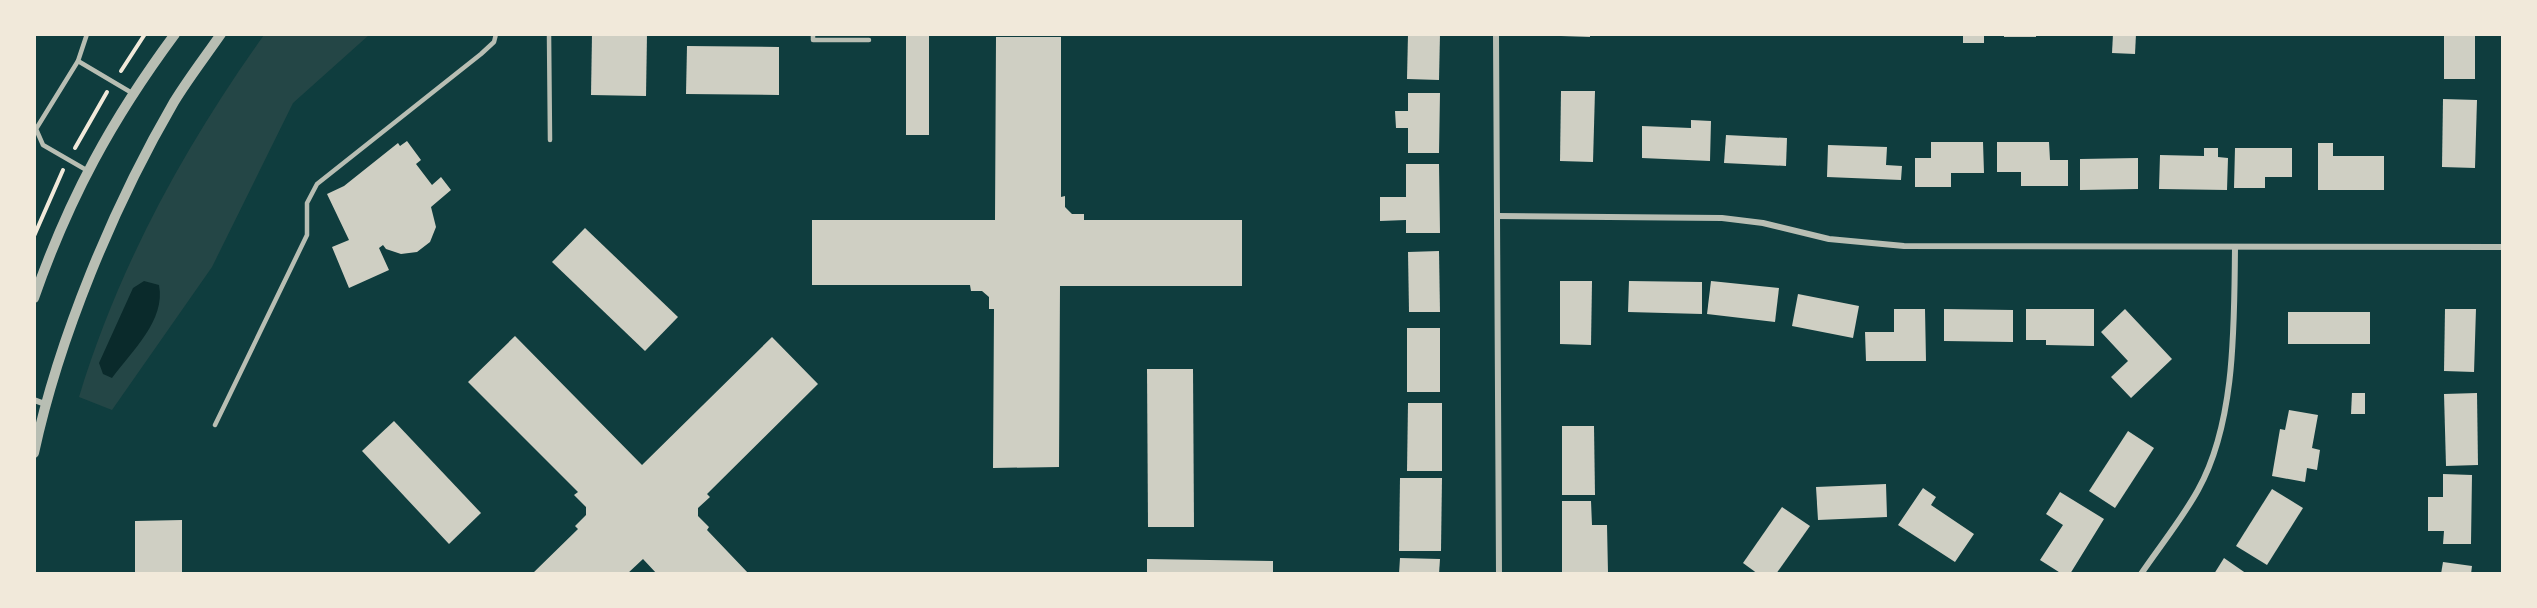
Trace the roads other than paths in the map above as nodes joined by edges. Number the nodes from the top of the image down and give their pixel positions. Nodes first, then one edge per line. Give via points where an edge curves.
1 (87, 34) edge
2 (175, 34) edge
3 (221, 34) edge
4 (496, 34) edge
5 (549, 34) edge
6 (813, 34) edge
7 (1496, 34) edge
8 (869, 40) dead end
9 (78, 61) junction
10 (132, 93) junction
11 (550, 140) dead end
12 (88, 171) junction
13 (1497, 216) junction
14 (2502, 247) edge
15 (2235, 248) junction
16 (34, 298) edge
17 (40, 402) edge
18 (216, 425) dead end
19 (34, 453) edge
20 (1499, 573) edge
21 (2141, 573) edge

1 - 9 lane
2 - 10 street
3 - 17 street via 175,102 104,241
4 - 18 lane via 494,42 481,54 317,184 307,203 307,235
5 - 11 lane
6 - 8 lane via 813,40
7 - 13 street
9 - 10 lane
9 - 12 lane via 36,129 43,145
10 - 12 street
12 - 16 street
13 - 15 street via 1722,218 1829,239 1904,246
13 - 20 street
14 - 15 street
15 - 21 street via 2228,382 2221,431 2199,490
17 - 19 street

